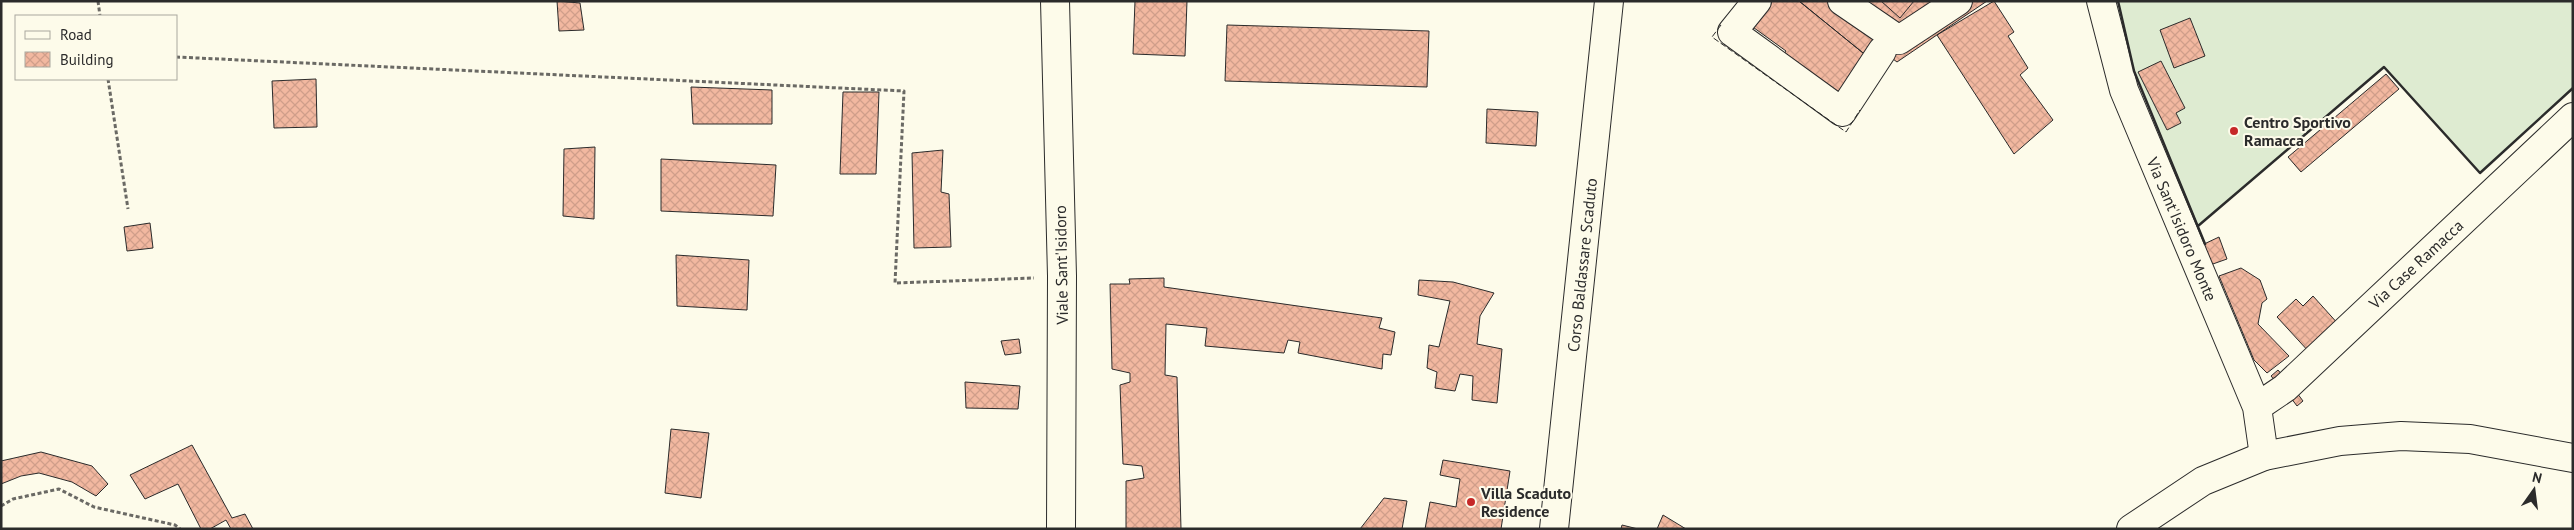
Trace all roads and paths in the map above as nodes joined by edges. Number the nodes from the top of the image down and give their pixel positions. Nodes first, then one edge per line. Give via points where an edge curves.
1 (98, 1) edge
2 (1056, 1) edge
3 (1609, 1) edge
4 (1756, 1) edge
5 (1842, 1) edge
6 (1958, 1) edge
7 (2101, 1) edge
8 (100, 15) edge
9 (1877, 54) dead end
10 (178, 58) edge
11 (108, 80) edge
12 (2573, 117) edge
13 (128, 209) dead end
14 (1062, 276) junction
15 (2257, 407) junction
16 (2264, 456) junction
17 (2573, 458) edge
18 (1, 506) edge
19 (180, 529) edge
20 (1061, 529) edge
21 (1554, 529) edge
22 (2131, 529) edge

1 - 8 path
2 - 14 street, Viale Sant'Isidoro
3 - 21 street, Corso Baldassare Scaduto
4 - 9 street via 1732,32 1842,112
5 - 6 street via 1899,40
7 - 15 street, Via Sant'Isidoro Monte via 2124,90
10 - 14 path via 904,91 895,283
11 - 13 path
12 - 15 street, Via Case Ramacca via 2285,388
14 - 20 street, Viale Sant'Isidoro
15 - 16 street, Via Sant'Isidoro Monte
16 - 17 street via 2340,441 2402,436 2470,439
16 - 22 street via 2203,481
18 - 19 path via 13,499 59,489 94,507 175,525

